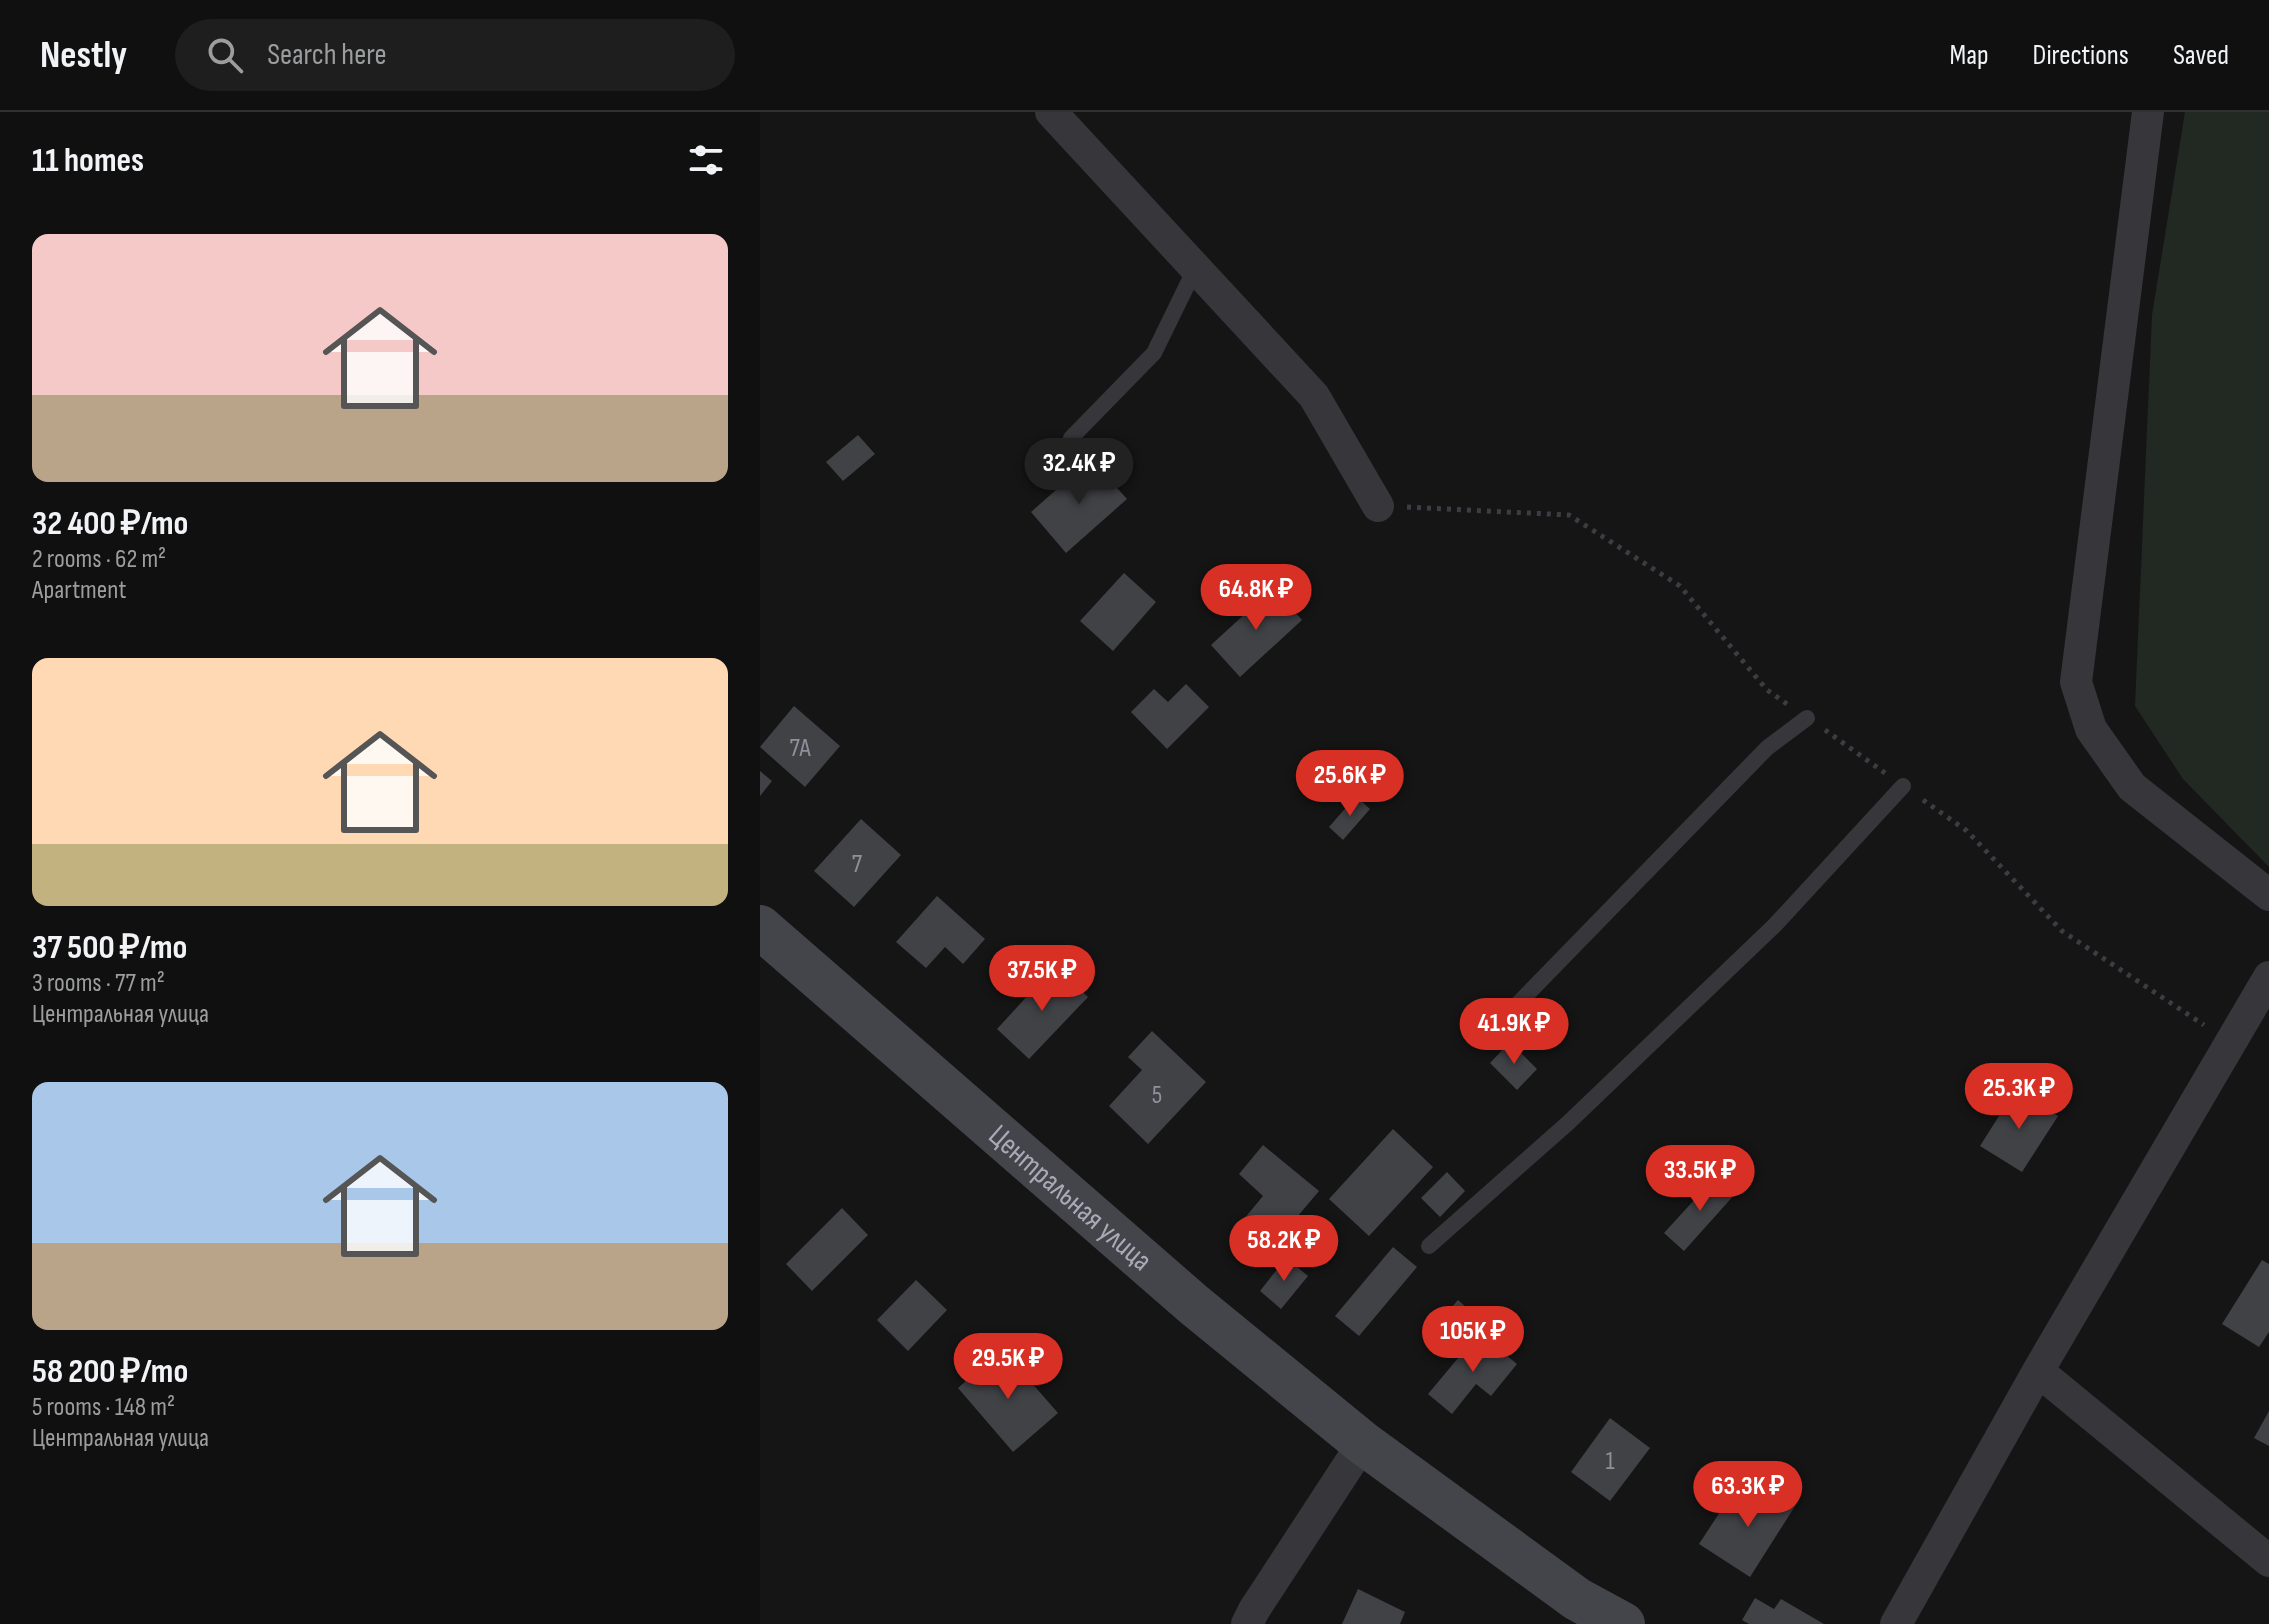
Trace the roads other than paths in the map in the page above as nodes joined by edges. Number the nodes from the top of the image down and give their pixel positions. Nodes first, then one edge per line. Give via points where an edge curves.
1 (1051, 112) edge
2 (2148, 112) edge
3 (1195, 269) junction
4 (1071, 438) dead end
5 (1378, 506) dead end
6 (1807, 718) dead end
7 (1903, 786) dead end
8 (2269, 895) edge
9 (760, 927) edge
10 (2269, 977) edge
11 (1505, 1017) dead end
12 (1429, 1246) dead end
13 (2038, 1371) junction
14 (1363, 1443) junction
15 (2269, 1561) edge
16 (1247, 1624) edge
17 (1623, 1624) edge
18 (1896, 1624) edge

1 - 3 street
2 - 8 street via 2076,682 2091,729 2132,787
3 - 4 lane via 1154,353
3 - 5 street via 1314,396
6 - 11 lane via 1767,748
7 - 12 lane via 1775,925 1568,1123
9 - 14 main road, Центральная улица via 1193,1304
10 - 13 street
13 - 15 street
13 - 18 street
14 - 16 street
14 - 17 main road, Центральная улица via 1577,1599

